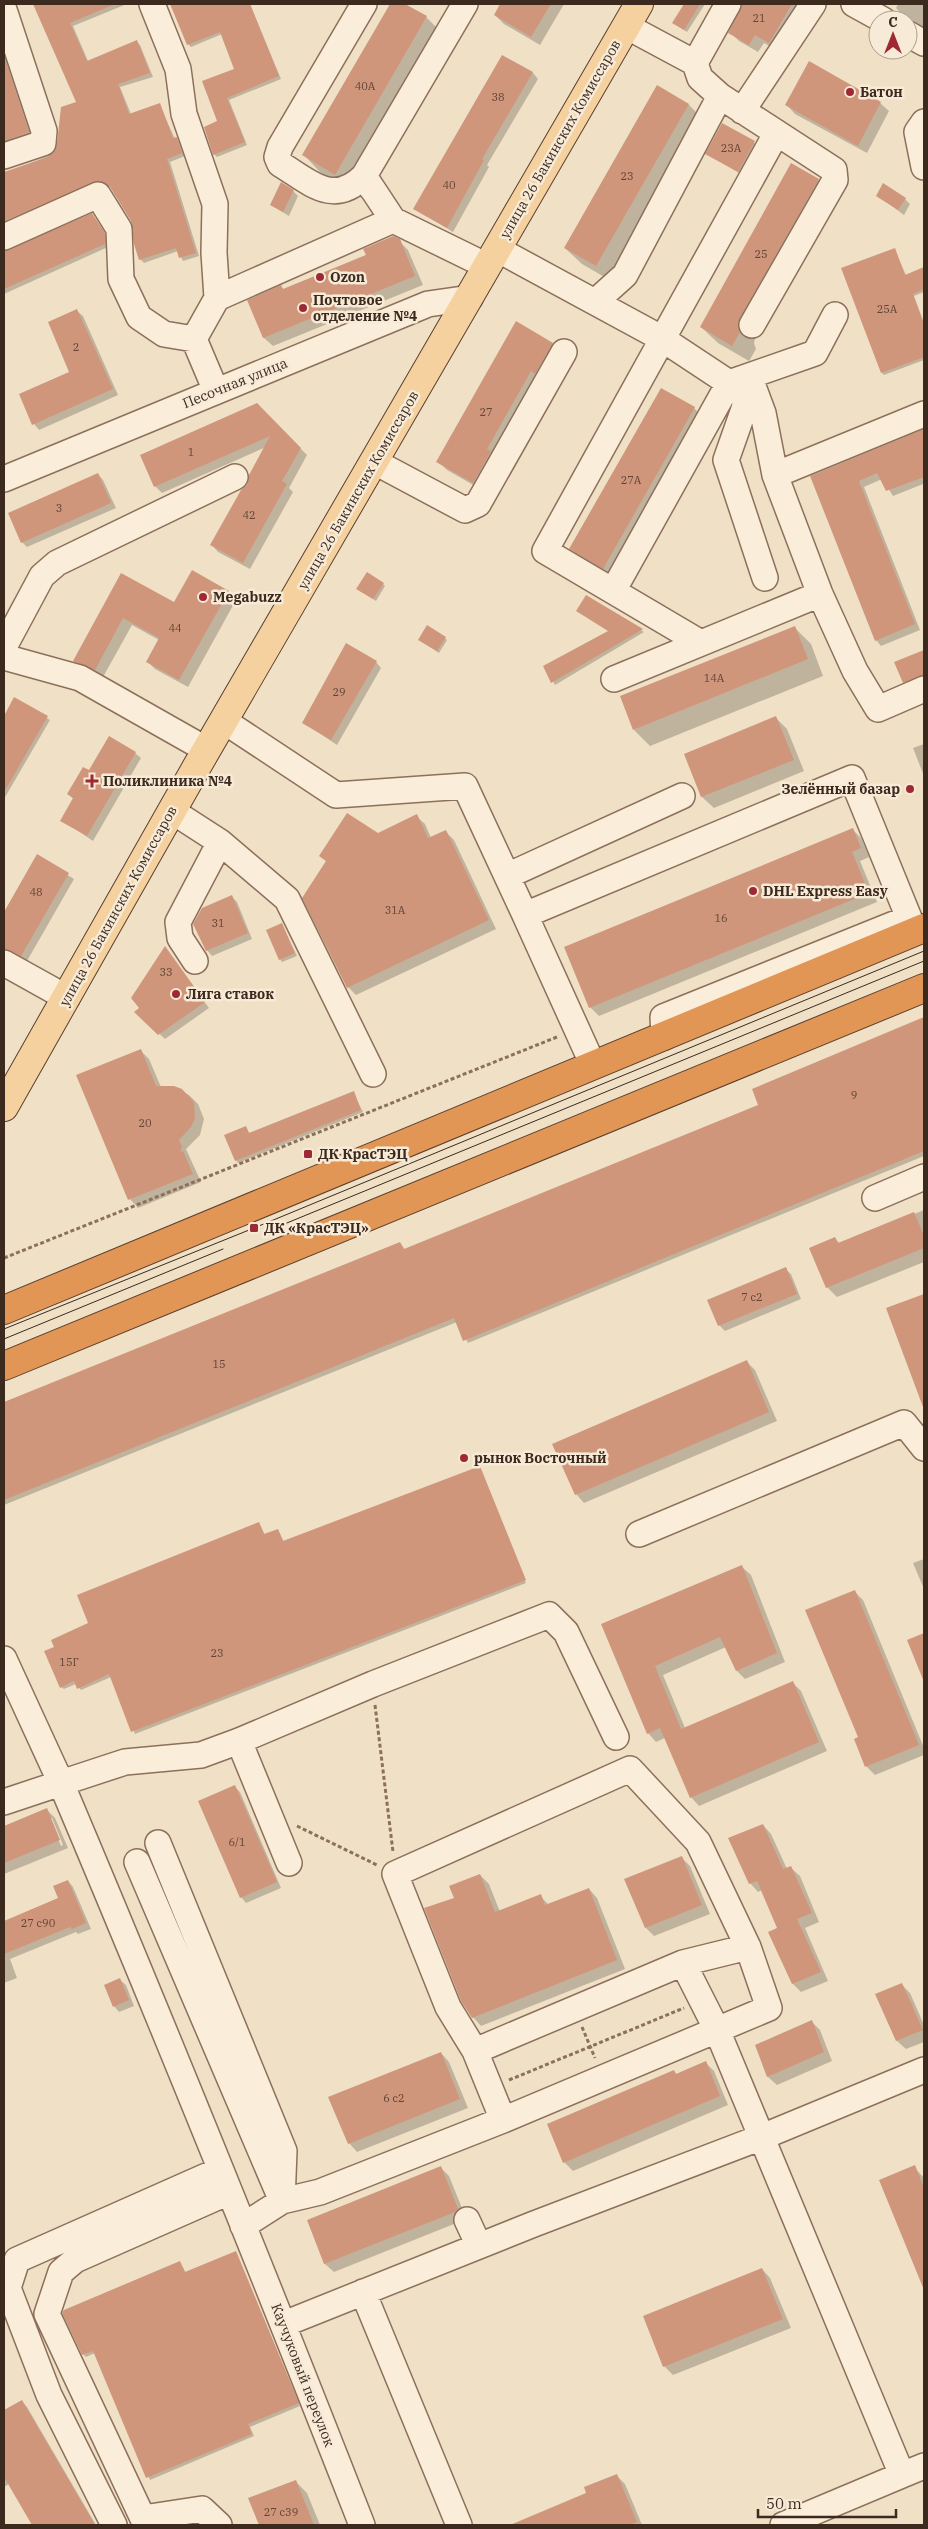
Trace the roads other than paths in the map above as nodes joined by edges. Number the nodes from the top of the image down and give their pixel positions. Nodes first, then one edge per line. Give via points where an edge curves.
1 (152, 4) edge
2 (364, 4) edge
3 (728, 4) edge
4 (813, 4) edge
5 (854, 4) edge
6 (456, 7) edge
7 (4, 10) edge
8 (868, 12) edge
9 (632, 15) edge
10 (695, 63) junction
11 (720, 96) junction
12 (742, 111) junction
13 (924, 122) edge
14 (776, 134) junction
15 (4, 156) edge
16 (924, 167) edge
17 (364, 176) junction
18 (393, 220) junction
19 (4, 237) edge
20 (492, 258) junction
21 (217, 298) junction
22 (470, 298) junction
23 (595, 302) junction
24 (835, 315) dead end
25 (752, 325) dead end
26 (661, 338) junction
27 (194, 339) junction
28 (564, 352) dead end
29 (739, 380) junction
30 (216, 391) junction
31 (924, 414) edge
32 (375, 462) junction
33 (776, 475) junction
34 (235, 477) dead end
35 (4, 479) edge
36 (765, 578) dead end
37 (613, 591) junction
38 (820, 594) junction
39 (701, 643) junction
40 (4, 647) edge
41 (4, 656) edge
42 (614, 679) dead end
43 (924, 689) edge
44 (224, 721) junction
45 (207, 750) junction
46 (682, 796) dead end
47 (172, 811) junction
48 (220, 842) junction
49 (507, 876) junction
50 (525, 915) junction
51 (916, 926) edge
52 (195, 961) dead end
53 (4, 963) edge
54 (924, 988) edge
55 (66, 998) junction
56 (594, 1065) junction
57 (373, 1074) dead end
58 (4, 1107) edge
59 (924, 1177) edge
60 (875, 1198) dead end
61 (6, 1308) edge
62 (4, 1366) edge
63 (924, 1448) edge
64 (639, 1534) dead end
65 (4, 1659) edge
66 (616, 1737) dead end
67 (239, 1742) junction
68 (61, 1783) junction
69 (4, 1802) edge
70 (158, 1843) dead end
71 (137, 1862) dead end
72 (289, 1863) dead end
73 (748, 1947) junction
74 (684, 1963) junction
75 (717, 2030) junction
76 (475, 2051) junction
77 (924, 2070) edge
78 (503, 2120) junction
79 (762, 2137) junction
80 (224, 2181) junction
81 (282, 2201) junction
82 (467, 2220) dead end
83 (243, 2226) junction
84 (479, 2246) junction
85 (363, 2292) junction
86 (284, 2324) junction
87 (913, 2470) edge
88 (145, 2521) edge
89 (114, 2525) edge
90 (219, 2525) edge
91 (362, 2525) edge
92 (458, 2525) edge
93 (784, 2525) edge

1 - 21 street via 178,68 184,114 215,204
2 - 17 street via 276,157 280,164 325,190 338,192 354,186
3 - 10 street
4 - 12 street
5 - 8 street
6 - 17 street
7 - 15 street via 44,131 43,143
9 - 10 street
9 - 20 main road, улица 26 Бакинских Комиссаров
10 - 11 street via 700,78
11 - 12 street
11 - 23 street via 625,275
12 - 14 street
13 - 16 street via 917,132
14 - 25 street via 834,170 835,180
14 - 26 street
17 - 18 street
18 - 20 street
18 - 21 street
19 - 27 street via 98,195 119,229 121,279 139,317 164,334
20 - 22 main road, улица 26 Бакинских Комиссаров
20 - 23 street
21 - 27 street
22 - 30 street, Песочная улица via 428,304
22 - 32 main road, улица 26 Бакинских Комиссаров
23 - 26 street
24 - 29 street via 815,353
26 - 29 street
26 - 37 street via 545,551
27 - 30 street
28 - 32 street via 478,504 465,510
29 - 33 street via 764,413
29 - 36 street via 744,410 726,460
29 - 37 street
30 - 35 street, Песочная улица
31 - 33 street
32 - 44 main road, улица 26 Бакинских Комиссаров
33 - 38 street
34 - 40 street via 57,563 42,576
37 - 39 street
38 - 39 street
38 - 43 street via 855,672 878,709
39 - 42 street
41 - 45 street via 80,678
44 - 45 main road, улица 26 Бакинских Комиссаров
44 - 49 street via 336,794 465,786
45 - 47 main road, улица 26 Бакинских Комиссаров
46 - 49 street
47 - 48 street
47 - 55 main road, улица 26 Бакинских Комиссаров
48 - 52 street via 178,922 180,938
48 - 57 street via 287,899
49 - 50 street
50 - 51 street via 852,778
50 - 56 street
51 - 56 highway
53 - 55 street
54 - 62 highway
55 - 58 main road, улица 26 Бакинских Комиссаров
56 - 61 highway
59 - 60 street
63 - 64 street via 904,1424
65 - 68 street
66 - 67 street via 566,1632 549,1615 373,1684
67 - 68 street via 201,1755 125,1762
67 - 72 street
68 - 69 street
68 - 80 street, Каучуковый переулок
70 - 81 street via 284,2151
71 - 81 street
73 - 74 street
73 - 75 street via 769,2008
73 - 76 street via 698,1842 630,1769 395,1874 448,2007
74 - 75 street
74 - 76 street
75 - 78 street
75 - 79 street
76 - 78 street
77 - 79 street
78 - 81 street via 320,2192
79 - 84 street
79 - 87 street
80 - 83 street, Каучуковый переулок
80 - 88 street via 75,2260 61,2272 47,2314
80 - 89 street via 17,2260 8,2288 48,2395
81 - 83 street
82 - 84 street
83 - 86 street, Каучуковый переулок
84 - 85 street
85 - 86 street
85 - 92 street
86 - 91 street, Каучуковый переулок
87 - 93 street
88 - 90 street via 202,2509

